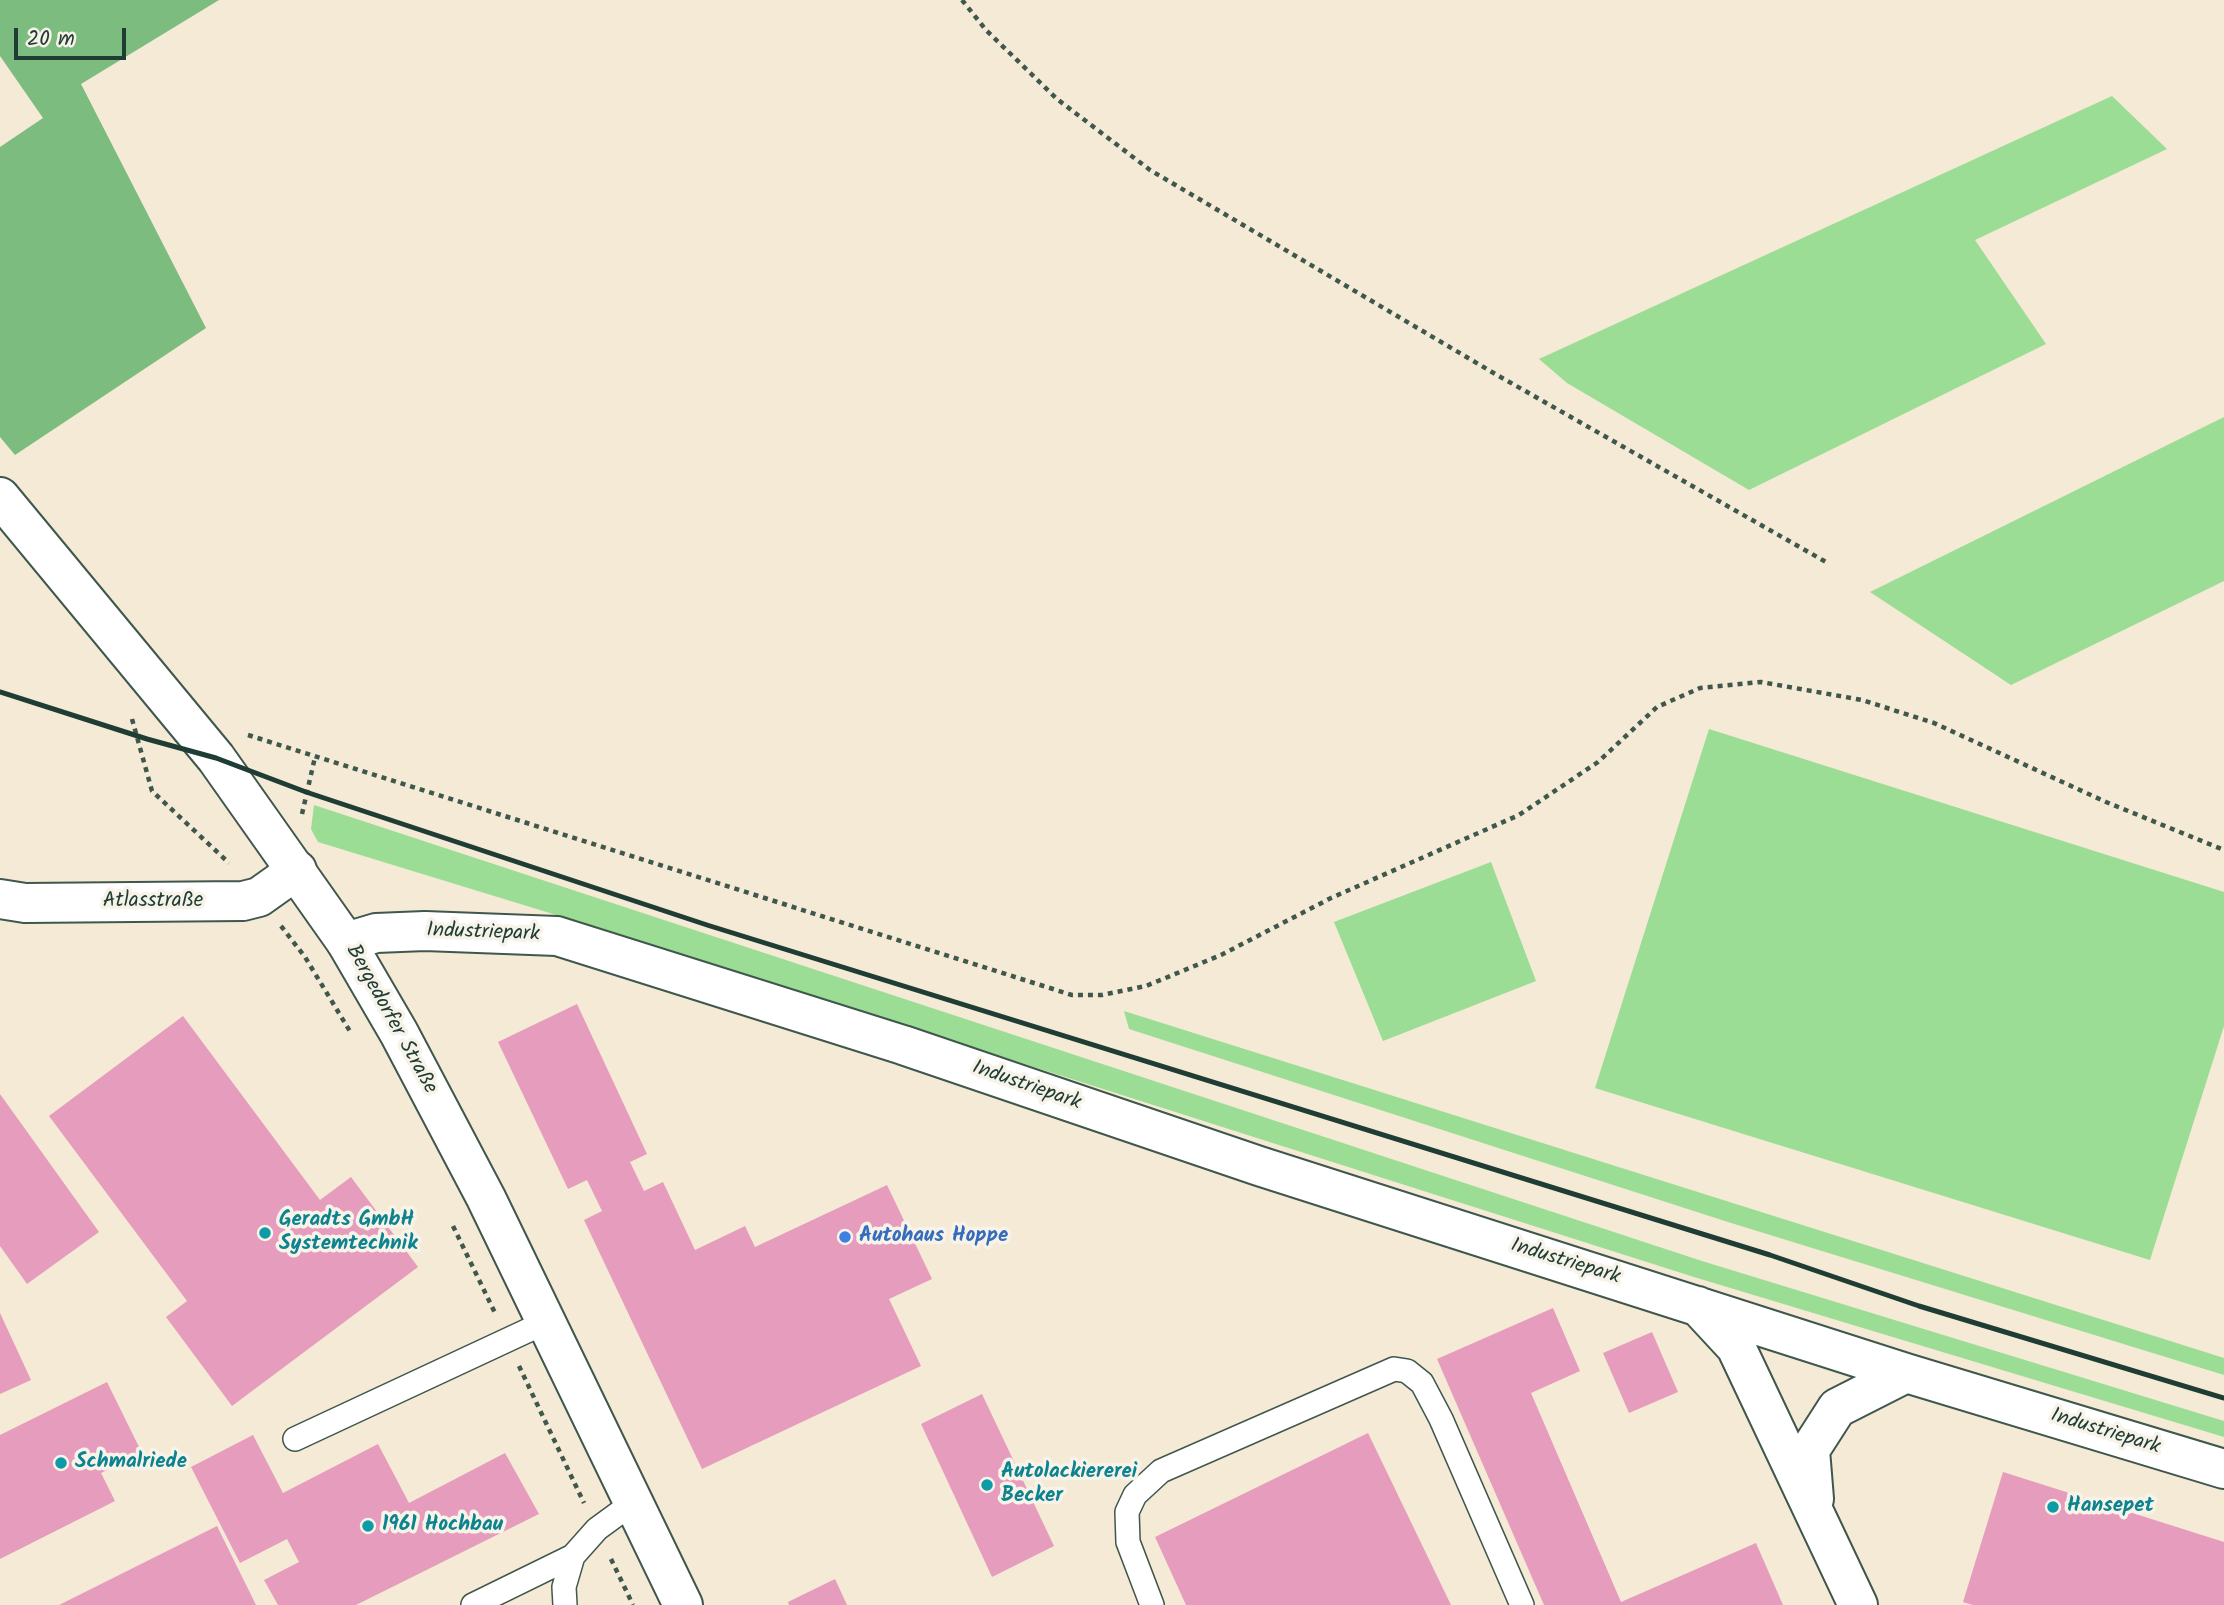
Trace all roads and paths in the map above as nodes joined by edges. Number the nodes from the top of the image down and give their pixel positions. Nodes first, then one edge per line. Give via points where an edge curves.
1 (962, 0) edge
2 (0, 497) edge
3 (1826, 562) dead end
4 (129, 710) dead end
5 (300, 825) dead end
6 (2224, 850) edge
7 (297, 870) junction
8 (259, 897) junction
9 (0, 900) edge
10 (346, 942) junction
11 (353, 1037) dead end
12 (448, 1214) dead end
13 (1697, 1304) junction
14 (547, 1322) junction
15 (507, 1340) junction
16 (1906, 1373) junction
17 (295, 1439) dead end
18 (2224, 1469) edge
19 (634, 1502) junction
20 (1815, 1513) junction
21 (597, 1529) junction
22 (573, 1556) junction
23 (473, 1605) edge
24 (565, 1605) edge
25 (633, 1605) edge
26 (683, 1605) edge
27 (1152, 1605) edge
28 (1522, 1605) edge
29 (1858, 1605) edge

1 - 3 path via 1057,99 1150,170
2 - 7 street, Bergedorfer Straße via 209,749
4 - 8 path via 152,791 217,850
5 - 6 path via 315,757 1072,995 1102,995 1146,986 1222,955 1331,898 1519,815 1598,762 1657,707 1700,688 1760,682 1874,704 1934,723
7 - 8 street, Atlasstraße
7 - 10 street, Bergedorfer Straße
8 - 9 street, Atlasstraße via 215,902
8 - 11 path via 305,957
10 - 13 street, Industriepark via 376,933 425,931 557,936
10 - 14 street, Bergedorfer Straße via 480,1186
12 - 15 path
13 - 16 street, Industriepark
13 - 20 street via 1736,1347
14 - 15 lane
14 - 19 street, Bergedorfer Straße
15 - 17 lane
15 - 21 path
16 - 18 street, Industriepark
16 - 20 street via 1837,1408 1810,1450
19 - 21 lane
19 - 26 street, Bergedorfer Straße
20 - 29 street
21 - 22 lane
21 - 25 path
22 - 23 lane
22 - 24 lane via 564,1587
27 - 28 lane via 1128,1542 1127,1512 1135,1495 1161,1471 1394,1369 1407,1371 1422,1383

